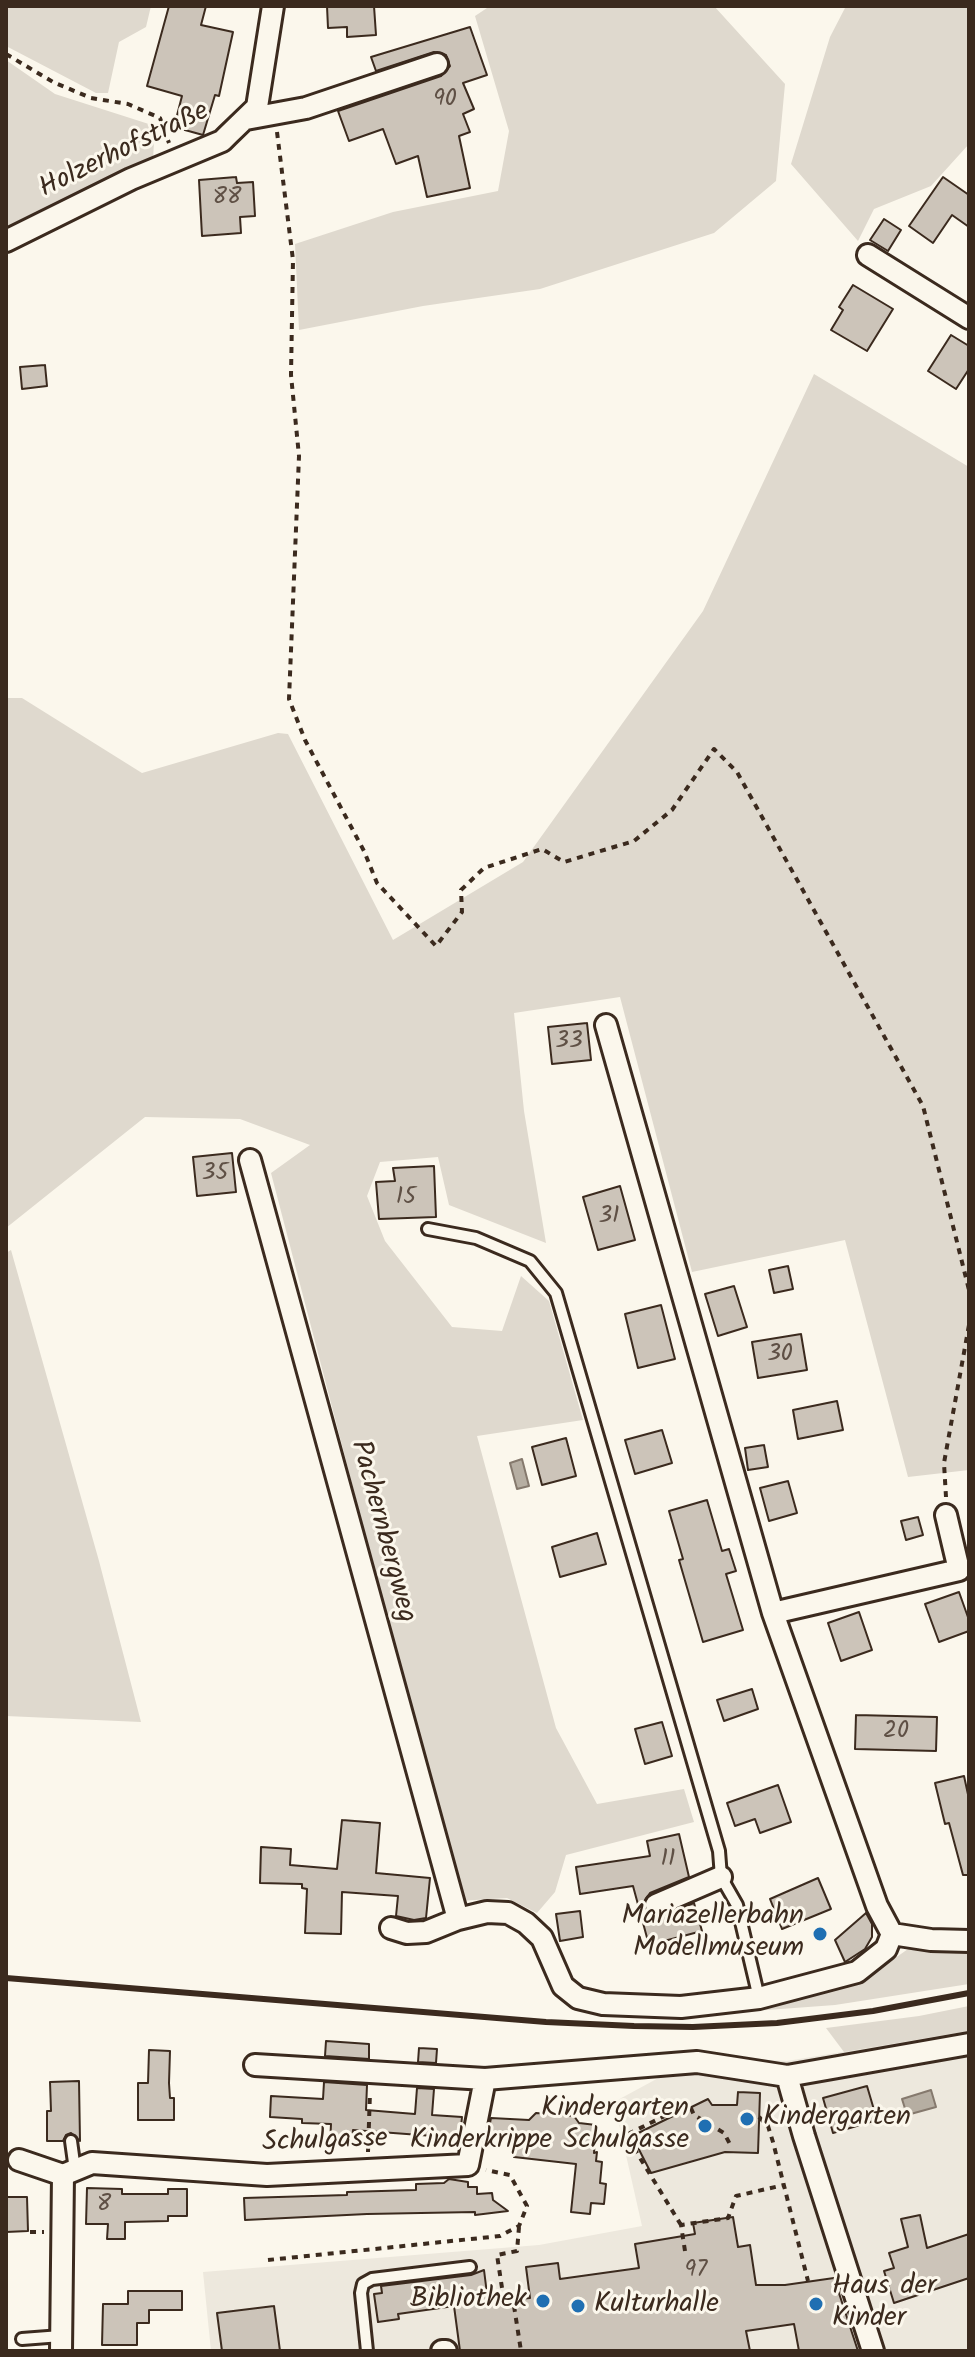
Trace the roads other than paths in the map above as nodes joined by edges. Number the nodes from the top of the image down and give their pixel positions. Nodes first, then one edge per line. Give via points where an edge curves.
1 (273, 6) edge
2 (437, 64) dead end
3 (246, 119) junction
4 (6, 241) edge
5 (868, 255) dead end
6 (966, 310) edge
7 (606, 1025) dead end
8 (250, 1160) dead end
9 (428, 1229) dead end
10 (946, 1515) road end
11 (773, 1613) junction
12 (721, 1877) junction
13 (656, 1905) dead end
14 (458, 1919) junction
15 (391, 1928) dead end
16 (892, 1934) junction
17 (969, 1941) edge
18 (759, 1998) junction
19 (969, 2044) edge
20 (255, 2065) dead end
21 (787, 2076) junction
22 (485, 2079) junction
23 (71, 2141) dead end
24 (13, 2160) edge
25 (69, 2172) junction
26 (470, 2267) dead end
27 (22, 2339) dead end
28 (61, 2344) edge
29 (367, 2351) edge
30 (873, 2351) edge

1 - 3 street, Holzerhofstraße via 261,91 257,107
2 - 3 street via 306,108
3 - 4 street, Holzerhofstraße via 222,141
5 - 6 street
7 - 11 street
8 - 14 street, Pachernbergweg
9 - 12 lane via 476,1238 530,1261 556,1293 719,1851
10 - 11 street via 959,1570
11 - 16 street via 877,1906
12 - 13 street
12 - 18 lane via 737,1905
14 - 15 street via 426,1932
14 - 18 street via 508,1913 526,1923 542,1938 563,1986 578,1998 681,2007
16 - 17 street
16 - 18 street via 886,1949 857,1972
19 - 21 street
20 - 22 street
21 - 22 street via 697,2062
21 - 30 street
22 - 25 street, Schulgasse via 468,2165 267,2175 92,2163
23 - 25 lane
24 - 25 street
25 - 28 street
26 - 29 lane via 363,2284
27 - 28 lane

